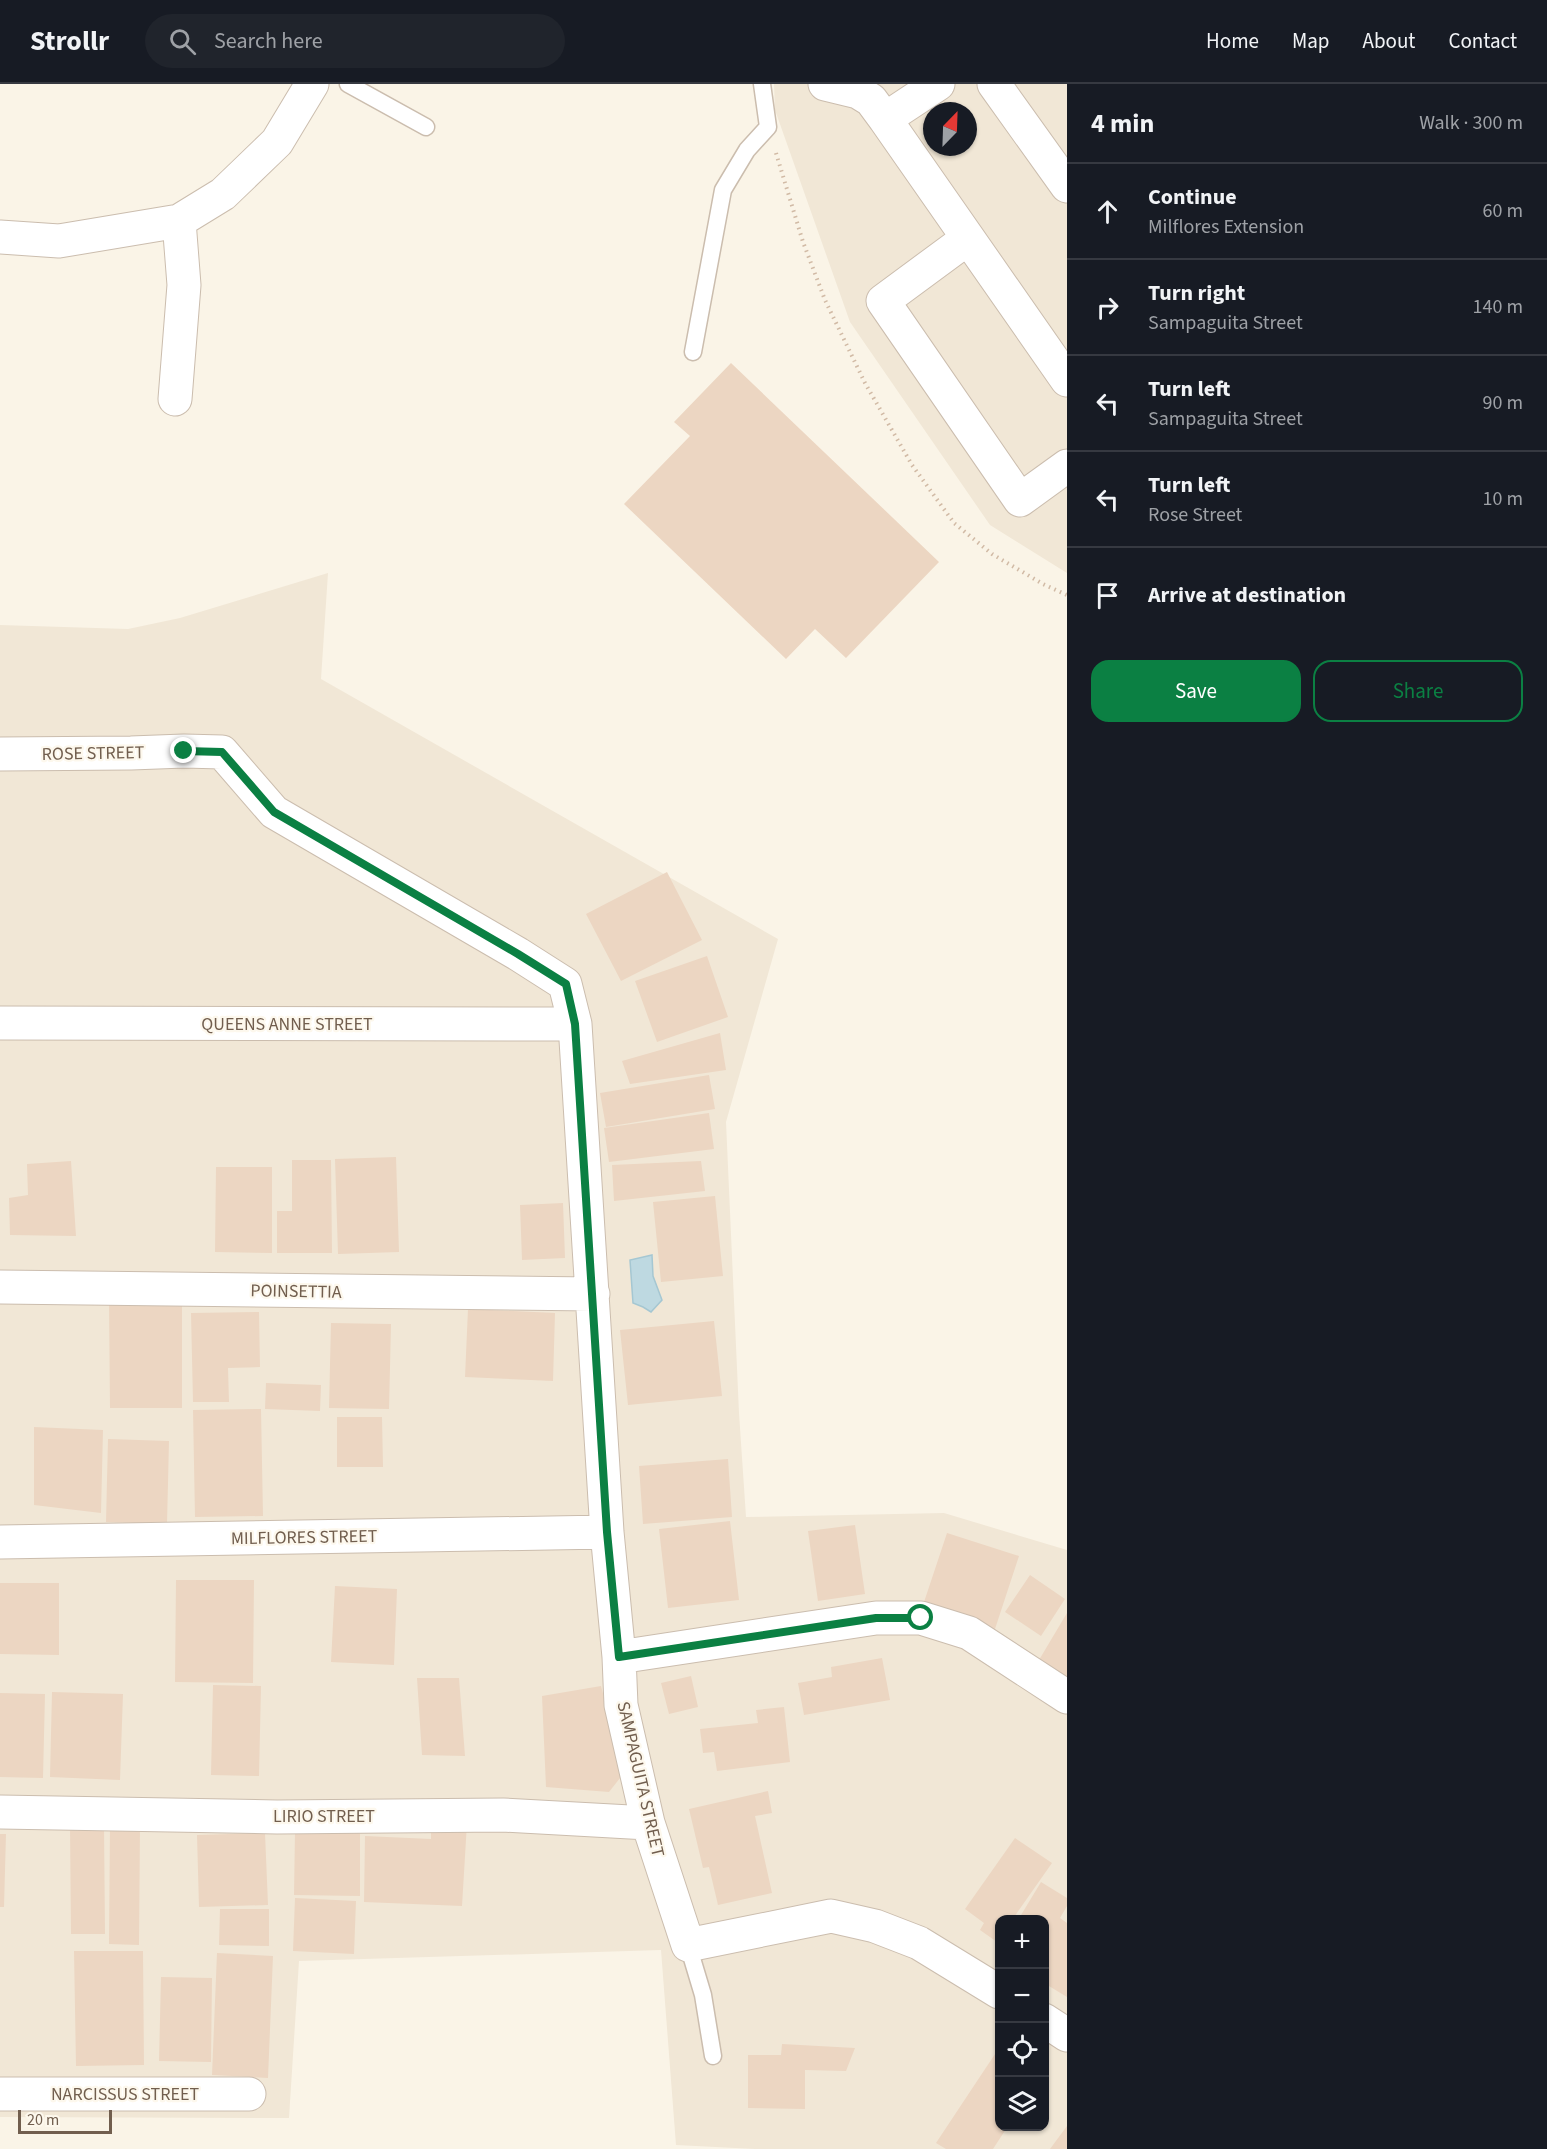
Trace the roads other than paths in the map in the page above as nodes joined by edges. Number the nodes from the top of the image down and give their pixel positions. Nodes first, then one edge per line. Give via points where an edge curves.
1 (312, 84) edge
2 (348, 84) edge
3 (762, 84) edge
4 (825, 84) edge
5 (938, 84) edge
6 (994, 84) edge
7 (885, 119) junction
8 (426, 127) dead end
9 (1067, 186) edge
10 (179, 221) junction
11 (0, 237) edge
12 (967, 239) junction
13 (693, 352) dead end
14 (1067, 380) edge
15 (175, 399) dead end
16 (1067, 466) edge
17 (222, 752) joint
18 (0, 754) edge
19 (0, 1023) edge
20 (575, 1024) junction
21 (0, 1287) edge
22 (593, 1294) junction
23 (607, 1532) junction
24 (0, 1542) edge
25 (619, 1657) junction
26 (1067, 1697) edge
27 (0, 1812) edge
28 (648, 1823) junction
29 (688, 1946) junction
30 (995, 1990) edge
31 (1049, 2023) edge
32 (1067, 2035) edge
33 (713, 2056) dead end
34 (0, 2094) edge
35 (249, 2094) dead end

1 - 10 street via 277,142 223,194
2 - 8 lane
3 - 13 lane via 768,127 747,150 723,190
4 - 7 street via 858,92 871,100
5 - 7 street
6 - 9 street
7 - 12 street
10 - 11 street via 59,240
10 - 15 street via 184,285
12 - 14 street
12 - 16 street via 883,301 1020,500
17 - 18 street, ROSE STREET
17 - 20 street, SAMPAGUITA STREET via 274,812 566,984
19 - 20 street, QUEENS ANNE STREET
20 - 22 street, SAMPAGUITA STREET
21 - 22 street, POINSETTIA
22 - 23 street, SAMPAGUITA STREET
23 - 24 street, MILFLORES STREET
23 - 25 street, SAMPAGUITA STREET
25 - 26 street via 876,1618 921,1618 969,1633
25 - 28 street, SAMPAGUITA STREET via 621,1705
27 - 28 street, LIRIO STREET via 277,1817 503,1815
28 - 29 street, SAMPAGUITA STREET
29 - 30 street via 831,1916 875,1926 919,1943
29 - 33 lane via 703,1995
31 - 32 street
34 - 35 street, NARCISSUS STREET

